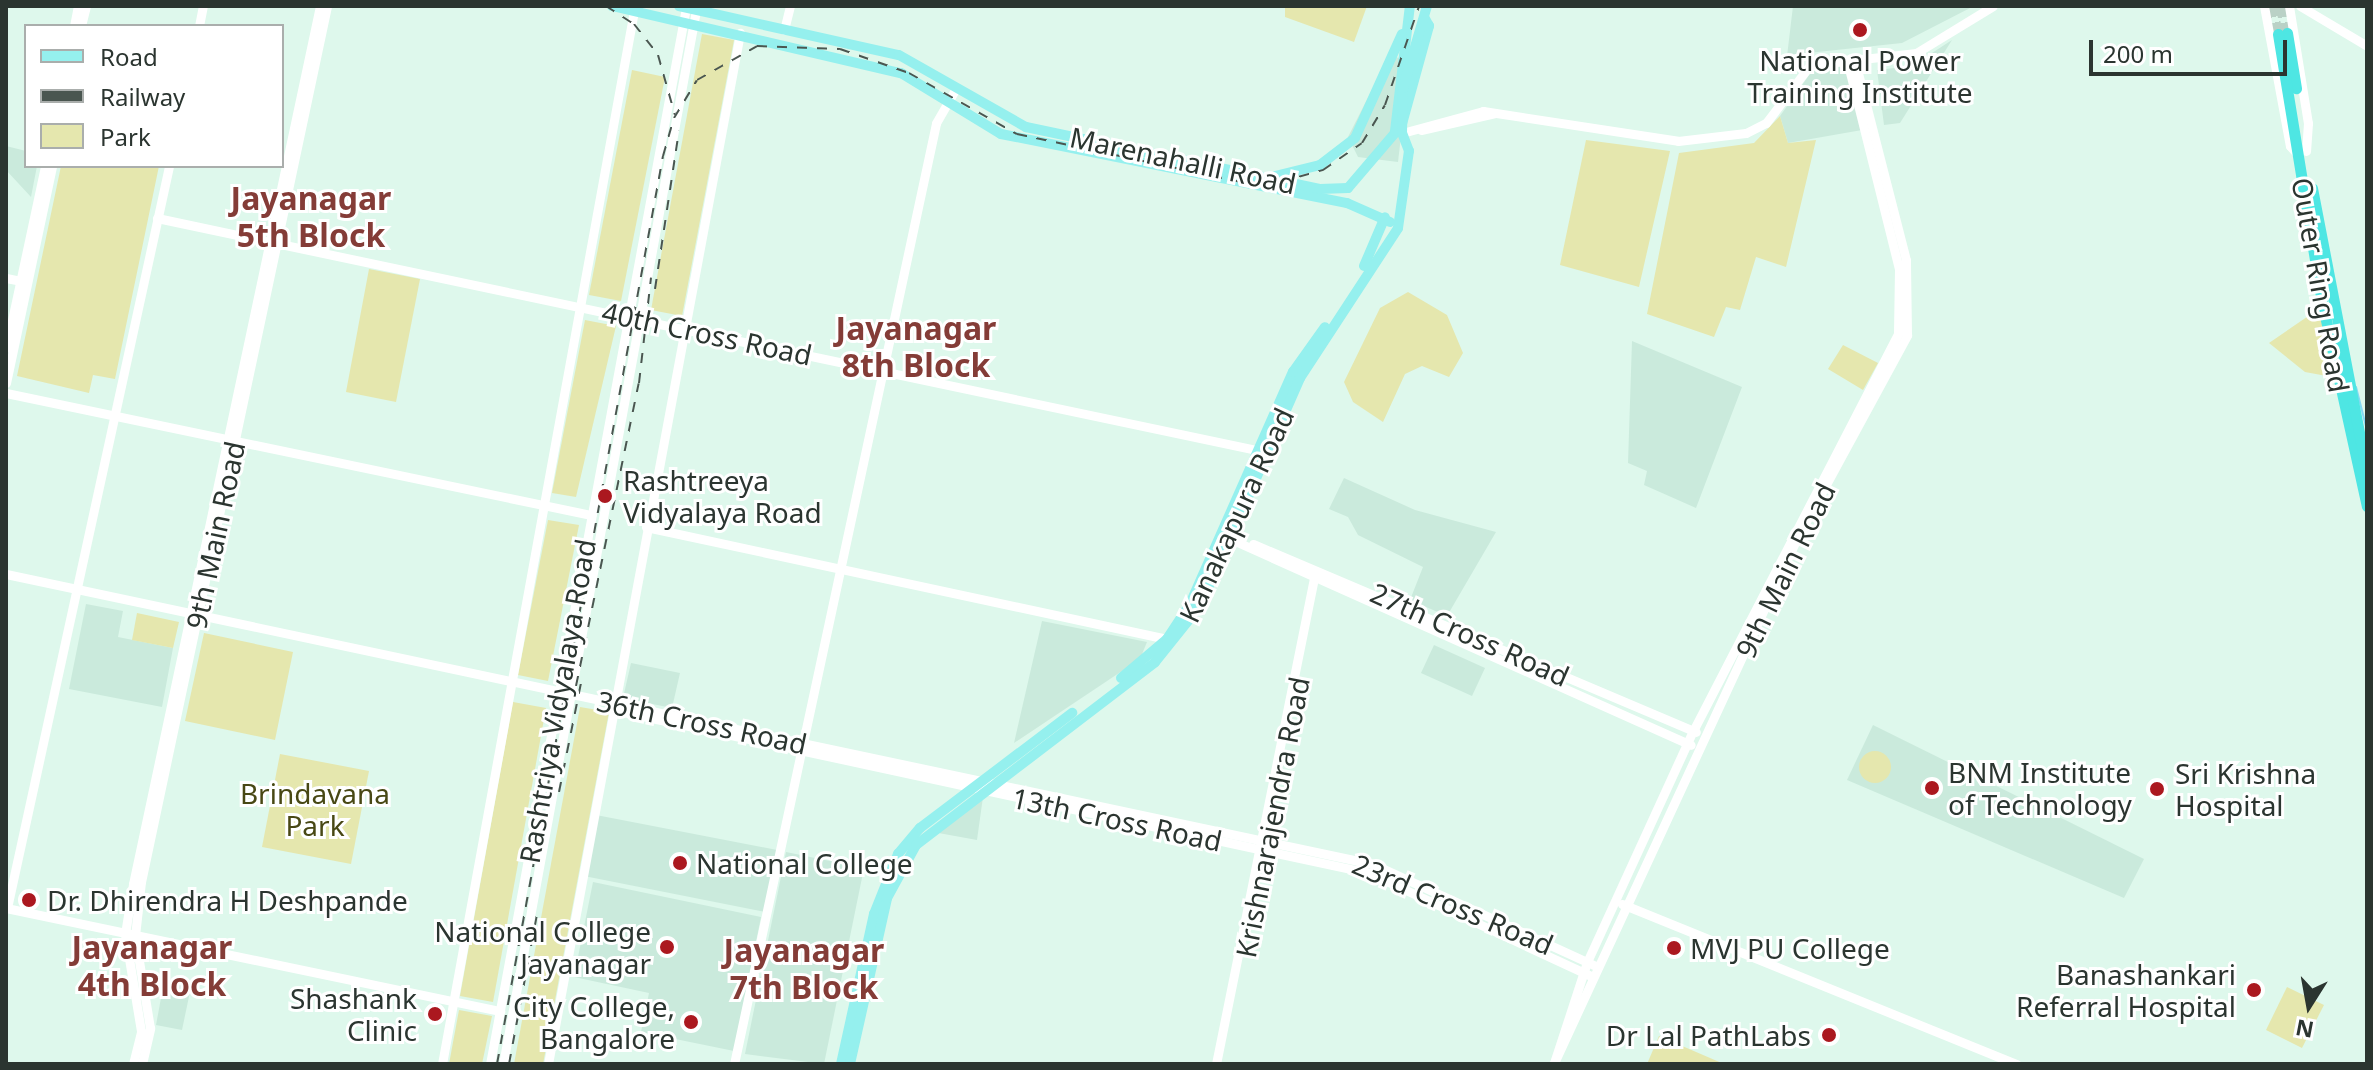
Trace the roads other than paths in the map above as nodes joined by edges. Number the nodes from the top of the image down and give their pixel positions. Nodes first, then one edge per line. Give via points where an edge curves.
1 (320, 6) edge
2 (327, 6) edge
3 (612, 6) edge
4 (790, 6) edge
5 (1410, 6) edge
6 (1993, 6) edge
7 (2264, 6) edge
8 (2289, 6) edge
9 (2300, 6) edge
10 (687, 8) edge
11 (634, 11) junction
12 (1425, 11) edge
13 (688, 21) junction
14 (784, 30) junction
15 (740, 33) junction
16 (2283, 33) tunnel mouth
17 (1402, 34) junction
18 (2367, 46) edge
19 (1851, 61) junction
20 (954, 92) junction
21 (948, 102) junction
22 (1400, 130) junction
23 (2302, 154) junction
24 (45, 168) edge
25 (52, 168) edge
26 (169, 168) edge
27 (1265, 177) junction
28 (1338, 196) junction
29 (1385, 217) junction
30 (157, 218) junction
31 (1398, 228) junction
32 (275, 241) junction
33 (6, 278) edge
34 (24, 281) junction
35 (580, 305) junction
36 (628, 317) junction
37 (639, 319) junction
38 (684, 329) junction
39 (6, 348) edge
40 (883, 371) junction
41 (6, 383) edge
42 (6, 393) edge
43 (114, 415) junction
44 (233, 441) junction
45 (1256, 450) junction
46 (2367, 474) edge
47 (2367, 506) edge
48 (544, 507) junction
49 (591, 515) junction
50 (646, 527) junction
51 (1228, 538) junction
52 (841, 569) junction
53 (1318, 574) junction
54 (6, 576) edge
55 (76, 591) junction
56 (194, 616) junction
57 (1167, 639) junction
58 (511, 684) junction
59 (558, 695) junction
60 (569, 697) junction
61 (612, 706) junction
62 (1693, 731) junction
63 (1704, 735) junction
64 (1692, 746) junction
65 (803, 747) junction
66 (984, 786) junction
67 (1263, 845) junction
68 (1620, 903) junction
69 (7, 908) edge
70 (130, 935) junction
71 (1589, 969) junction
72 (453, 1002) junction
73 (500, 1011) junction
74 (1554, 1063) edge
75 (133, 1064) edge
76 (142, 1064) edge
77 (442, 1064) edge
78 (490, 1064) edge
79 (503, 1064) edge
80 (548, 1064) edge
81 (734, 1064) edge
82 (841, 1064) edge
83 (850, 1064) edge
84 (1216, 1064) edge
85 (1222, 1064) edge
86 (2017, 1064) edge

1 - 32 main road, 9th Main Road
2 - 32 main road, 9th Main Road
3 - 11 main road, Marenahalli Road
4 - 14 main road
5 - 17 main road, Kanakapura Road
6 - 19 main road via 1916,53
7 - 23 main road via 2290,146
8 - 23 main road via 2308,123
9 - 18 main road
10 - 13 main road, Rashtriya Vidyalaya Road
10 - 14 main road, Marenahalli Road
11 - 13 main road, Marenahalli Road
11 - 35 main road
12 - 22 main road, Kanakapura Road
13 - 15 main road, Marenahalli Road
13 - 36 main road, Rashtriya Vidyalaya Road
13 - 37 main road, Rashtriya Vidyalaya Road
14 - 20 main road, Marenahalli Road via 899,55
15 - 21 main road, Marenahalli Road via 901,73
15 - 38 main road
16 - 23 highway
17 - 22 main road, Kanakapura Road
17 - 27 main road via 1355,138 1320,165
19 - 22 main road via 1810,65 1766,123 1723,137 1678,141 1495,113
19 - 62 main road, 9th Main Road via 1899,269 1898,333
19 - 63 main road, 9th Main Road via 1906,260 1907,335 1797,538
20 - 21 main road
20 - 27 main road, Marenahalli Road via 1026,127
21 - 28 main road, Marenahalli Road via 1001,134
21 - 40 main road via 936,123
22 - 28 main road, Marenahalli Road
22 - 31 main road, Kanakapura Road via 1409,151
23 - 46 highway, Outer Ring Road
23 - 47 highway, Outer Ring Road
24 - 34 main road
25 - 34 main road
26 - 30 main road
27 - 28 main road, Marenahalli Road
28 - 29 main road, Marenahalli Road
29 - 31 main road, Marenahalli Road
29 - 45 main road, Kanakapura Road via 1376,248 1293,372
30 - 32 main road, 40th Cross Road
30 - 43 main road
31 - 51 main road, Kanakapura Road via 1300,378
32 - 35 main road, 40th Cross Road
32 - 44 main road, 9th Main Road
33 - 34 main road
34 - 39 main road
34 - 41 main road
35 - 36 main road, 40th Cross Road
35 - 48 main road
36 - 37 main road, 40th Cross Road
36 - 49 main road, Rashtriya Vidyalaya Road
37 - 38 main road, 40th Cross Road
37 - 60 main road, Rashtriya Vidyalaya Road
38 - 40 main road, 40th Cross Road
38 - 50 main road
40 - 45 main road, 40th Cross Road
40 - 52 main road
42 - 43 main road
43 - 44 main road
43 - 55 main road
44 - 48 main road
44 - 56 main road, 9th Main Road
45 - 51 main road, Kanakapura Road
48 - 49 main road
48 - 58 main road
49 - 59 main road, Rashtriya Vidyalaya Road
50 - 52 main road
50 - 61 main road
51 - 53 main road, 27th Cross Road
51 - 57 main road, Kanakapura Road
51 - 66 main road, Kanakapura Road via 1200,606 1172,646
52 - 57 main road
52 - 65 main road
53 - 62 main road, 27th Cross Road
53 - 64 main road, 27th Cross Road
53 - 67 main road, Krishnarajendra Road
53 - 67 main road, Krishnarajendra Road
54 - 55 main road, 36th Cross Road
55 - 56 main road, 36th Cross Road
55 - 69 main road
56 - 58 main road, 36th Cross Road
56 - 70 main road, 9th Main Road
57 - 66 main road, Kanakapura Road
58 - 59 main road, 36th Cross Road
58 - 72 main road
59 - 60 main road, 36th Cross Road
59 - 73 main road, Rashtriya Vidyalaya Road
60 - 61 main road, 36th Cross Road
60 - 79 main road, Rashtriya Vidyalaya Road
61 - 65 main road, 36th Cross Road
61 - 80 main road
62 - 63 main road, 27th Cross Road
62 - 64 main road, 9th Main Road
63 - 64 main road, 9th Main Road
64 - 68 main road, 9th Main Road
65 - 66 main road, 36th Cross Road
65 - 81 main road
66 - 67 main road, 13th Cross Road
66 - 82 main road, Kanakapura Road via 920,828 889,870
66 - 83 main road, Kanakapura Road via 927,834 896,872
67 - 71 main road, 23rd Cross Road via 1373,864
67 - 84 main road
67 - 85 main road, Krishnarajendra Road
68 - 71 main road, 9th Main Road
68 - 86 main road
69 - 70 main road
70 - 72 main road
70 - 75 main road, 9th Main Road via 141,1031
70 - 76 main road, 9th Main Road via 150,1028
71 - 74 main road, 9th Main Road
72 - 73 main road
72 - 77 main road
73 - 78 main road, Rashtriya Vidyalaya Road

